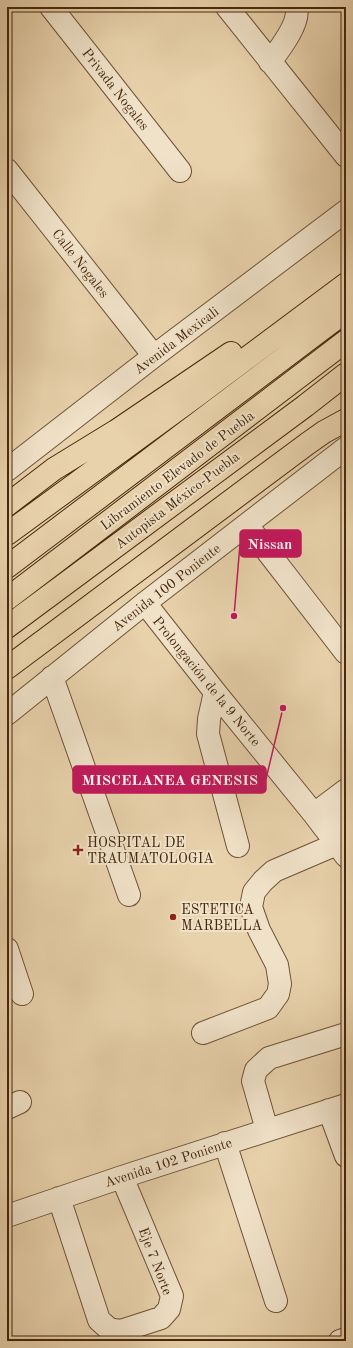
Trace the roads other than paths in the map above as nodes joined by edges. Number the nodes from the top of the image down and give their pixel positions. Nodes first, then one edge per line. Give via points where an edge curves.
1 (52, 7) edge
2 (227, 7) edge
3 (296, 7) edge
4 (270, 62) junction
5 (346, 156) edge
6 (7, 170) edge
7 (180, 171) dead end
8 (346, 211) edge
9 (346, 273) edge
10 (346, 284) edge
11 (346, 311) edge
12 (346, 341) edge
13 (154, 356) junction
14 (346, 374) edge
15 (346, 384) edge
16 (305, 406) junction
17 (346, 420) edge
18 (346, 448) edge
19 (7, 470) edge
20 (7, 505) edge
21 (247, 525) junction
22 (7, 534) edge
23 (7, 567) edge
24 (7, 599) edge
25 (145, 603) junction
26 (7, 627) edge
27 (346, 653) edge
28 (7, 668) edge
29 (52, 677) junction
30 (215, 692) junction
31 (7, 714) edge
32 (346, 790) edge
33 (346, 814) edge
34 (337, 842) edge
35 (238, 846) dead end
36 (129, 895) dead end
37 (7, 950) edge
38 (22, 994) dead end
39 (203, 1033) dead end
40 (346, 1034) edge
41 (338, 1107) edge
42 (267, 1130) junction
43 (225, 1143) junction
44 (346, 1156) edge
45 (122, 1177) junction
46 (59, 1198) junction
47 (7, 1216) edge
48 (276, 1302) dead end
49 (346, 1339) edge
50 (340, 1341) edge

1 - 7 street, Privada Nogales
2 - 4 street
3 - 4 street via 292,30
4 - 5 street
6 - 13 street, Calle Nogales
8 - 13 street, Avenida Mexicali
9 - 20 highway via 303,305 116,431 54,469
10 - 22 highway via 203,392
11 - 23 highway, Libramiento Elevado de Puebla
12 - 24 highway, Libramiento Elevado de Puebla
13 - 19 street, Avenida Mexicali
14 - 16 highway, Autopista México-Puebla
15 - 16 highway
16 - 26 highway, Autopista México-Puebla
17 - 28 highway via 307,444
18 - 21 street, Avenida 100 Poniente
21 - 25 street, Avenida 100 Poniente
21 - 27 street
25 - 29 street, Avenida 100 Poniente
25 - 30 street, Prolongación de la 9 Norte
29 - 31 street, Avenida 100 Poniente
29 - 36 street
30 - 34 street, Prolongación de la 9 Norte
30 - 35 street via 208,734
32 - 34 street
33 - 34 street
34 - 39 street via 274,871 254,892 251,907 276,965 280,984 278,994 268,1008
37 - 38 street
40 - 42 street via 269,1058 256,1070 253,1081
41 - 42 street, Avenida 102 Poniente
41 - 44 street
42 - 43 street, Avenida 102 Poniente
43 - 45 street, Avenida 102 Poniente
43 - 48 street
45 - 46 street, Avenida 102 Poniente
45 - 46 street, Eje 7 Norte via 172,1296 169,1309 161,1318 121,1331 109,1329 99,1320
46 - 47 street, Avenida 102 Poniente
49 - 50 street

